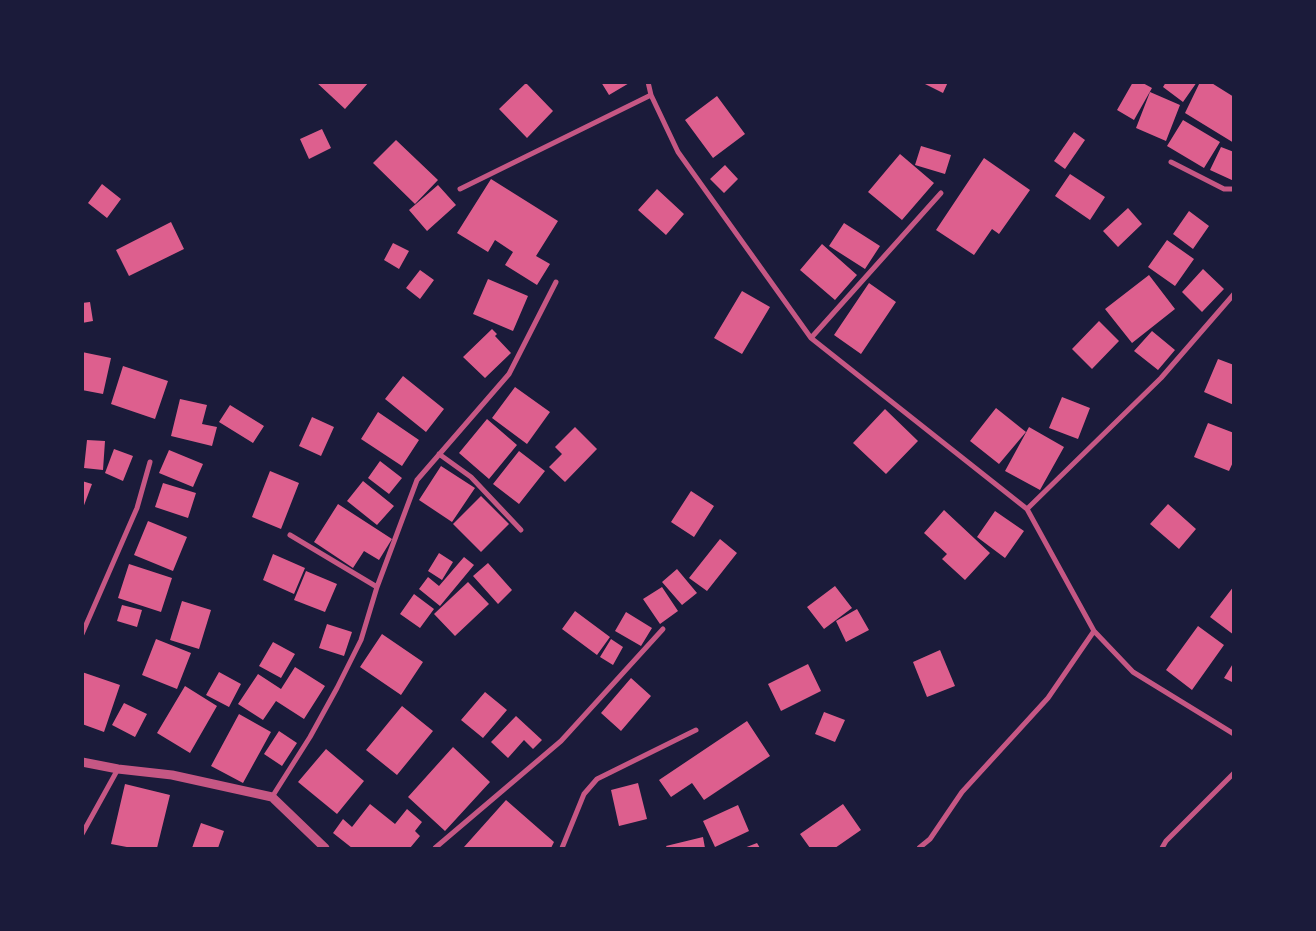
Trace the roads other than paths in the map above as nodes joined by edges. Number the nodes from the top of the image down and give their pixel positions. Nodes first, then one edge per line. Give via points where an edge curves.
1 (648, 82) edge
2 (651, 95) junction
3 (1171, 162) dead end
4 (460, 189) dead end
5 (1234, 189) edge
6 (941, 193) dead end
7 (556, 282) dead end
8 (1234, 294) edge
9 (811, 338) junction
10 (439, 454) junction
11 (150, 462) dead end
12 (1027, 509) junction
13 (521, 530) dead end
14 (290, 534) dead end
15 (377, 587) junction
16 (663, 629) dead end
17 (1094, 631) junction
18 (82, 634) edge
19 (696, 730) dead end
20 (1234, 734) edge
21 (82, 762) edge
22 (118, 769) junction
23 (1234, 773) edge
24 (272, 797) junction
25 (82, 834) edge
26 (325, 848) edge
27 (435, 848) edge
28 (562, 848) edge
29 (919, 848) edge
30 (1162, 848) edge

1 - 2 street
2 - 4 street
2 - 9 street via 678,152
3 - 5 street via 1224,190
6 - 9 street
7 - 10 street via 509,374
8 - 12 street via 1161,378
9 - 12 street
10 - 13 street via 471,477
10 - 15 street via 417,480
11 - 18 street via 137,508
12 - 17 street
14 - 15 street
15 - 24 street via 361,640 338,688
16 - 27 street via 561,741
17 - 20 street via 1133,672
17 - 29 street via 1048,698 962,792 930,839
19 - 28 street via 597,779 584,794
21 - 22 street
22 - 24 street via 172,774
22 - 25 street
23 - 30 street
24 - 26 street

